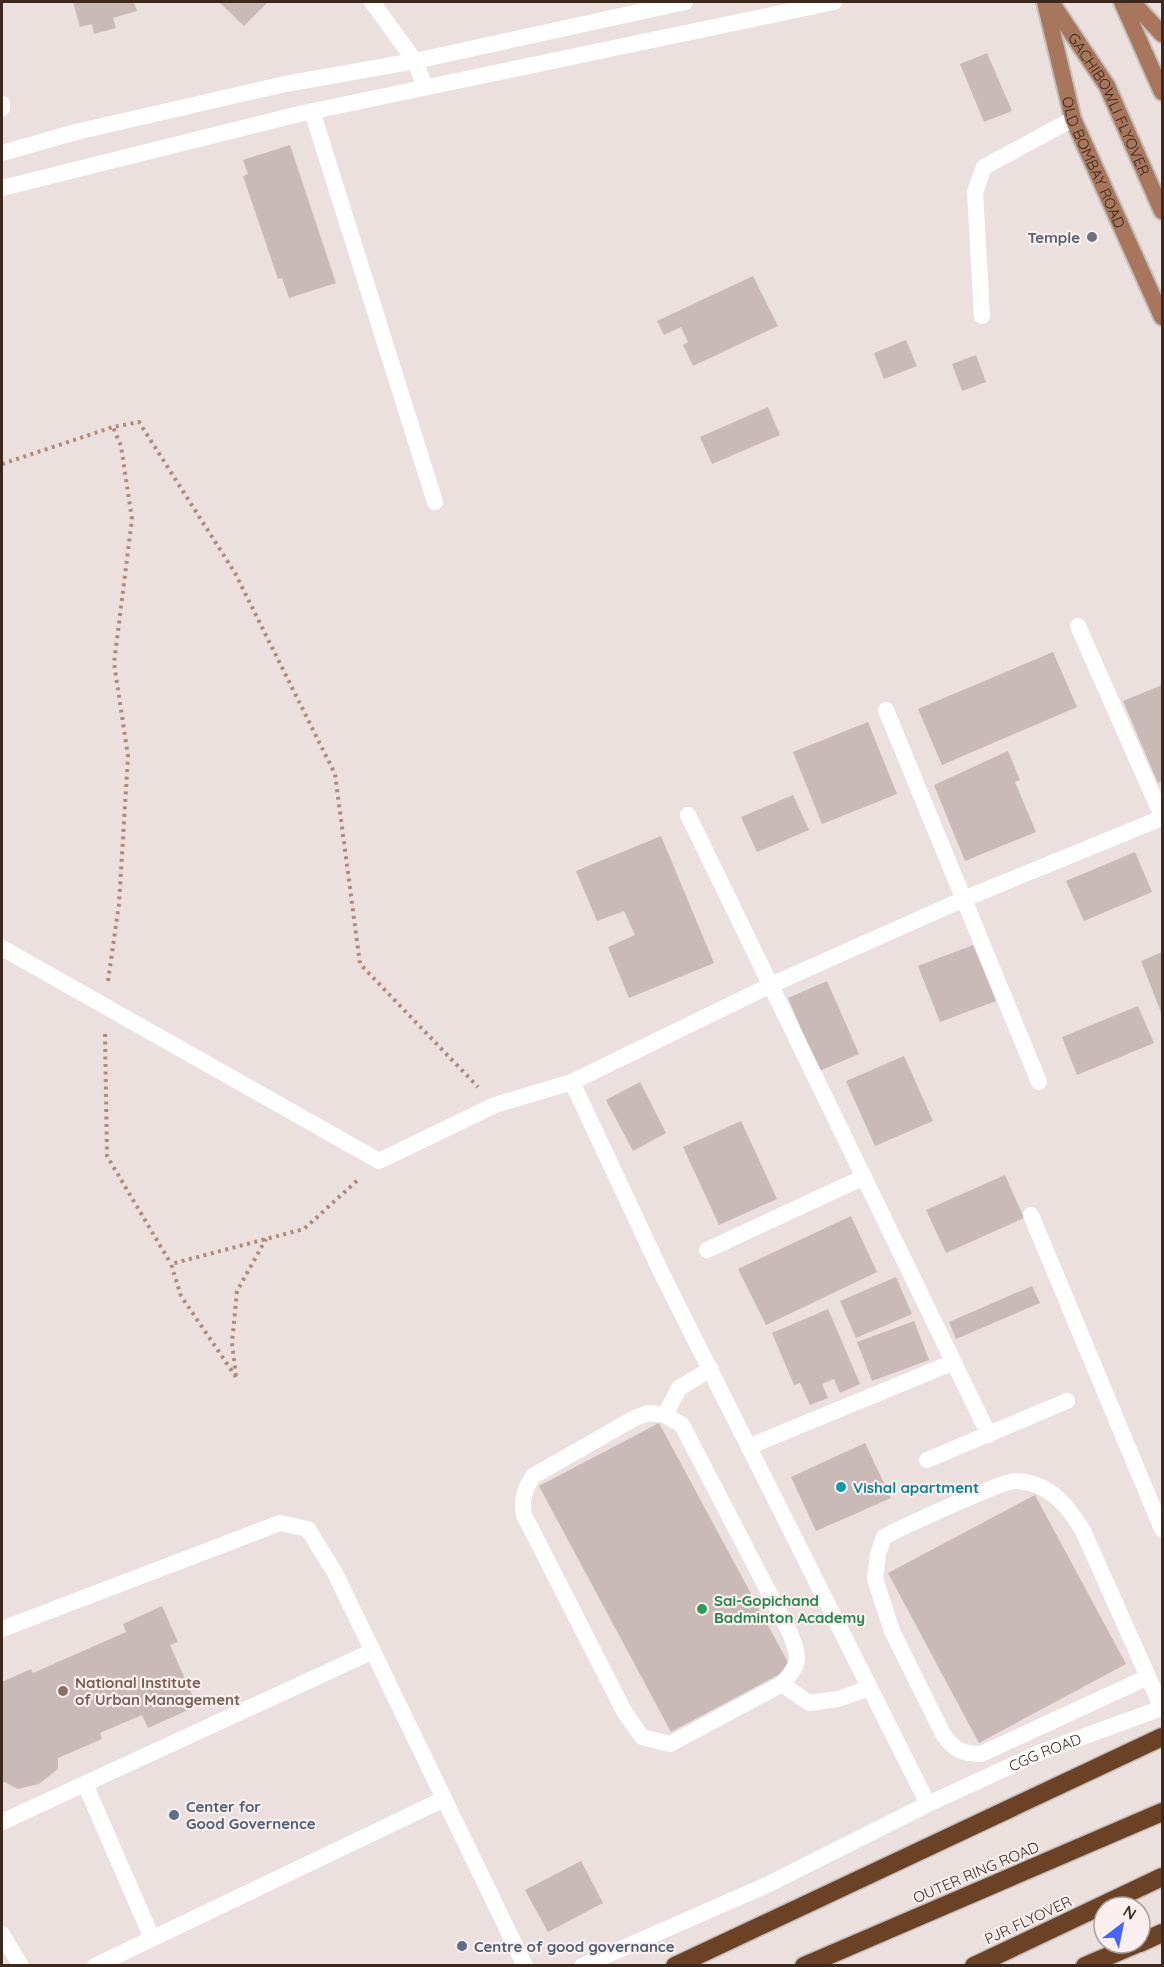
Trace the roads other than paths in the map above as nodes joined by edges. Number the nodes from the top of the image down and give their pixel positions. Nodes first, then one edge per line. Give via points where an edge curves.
1 (372, 2) edge
2 (685, 2) edge
3 (834, 2) edge
4 (1045, 2) edge
5 (1051, 2) edge
6 (1122, 2) edge
7 (1132, 2) edge
8 (1162, 34) edge
9 (415, 61) junction
10 (424, 87) junction
11 (1162, 92) edge
12 (312, 111) junction
13 (1073, 119) junction
14 (2, 153) edge
15 (2, 188) edge
16 (1162, 211) edge
17 (982, 316) dead end
18 (1162, 316) edge
19 (435, 502) dead end
20 (1078, 626) dead end
21 (886, 710) dead end
22 (688, 815) dead end
23 (1162, 817) edge
24 (964, 899) junction
25 (2, 948) edge
26 (771, 985) junction
27 (572, 1082) junction
28 (1039, 1082) dead end
29 (864, 1177) junction
30 (1030, 1215) dead end
31 (707, 1250) dead end
32 (954, 1362) junction
33 (711, 1369) junction
34 (1067, 1401) dead end
35 (665, 1415) junction
36 (989, 1435) junction
37 (750, 1446) junction
38 (927, 1460) dead end
39 (1162, 1529) edge
40 (2, 1629) edge
41 (373, 1651) junction
42 (1148, 1677) junction
43 (782, 1684) junction
44 (870, 1688) junction
45 (1162, 1708) edge
46 (1162, 1737) edge
47 (85, 1784) junction
48 (444, 1799) junction
49 (928, 1804) junction
50 (1162, 1812) edge
51 (2, 1822) edge
52 (1162, 1877) edge
53 (2, 1934) edge
54 (152, 1938) junction
55 (1110, 1955) edge
56 (21, 1965) edge
57 (95, 1965) edge
58 (525, 1965) edge
59 (582, 1965) edge
60 (675, 1965) edge
61 (804, 1965) edge
62 (974, 1965) edge
63 (1085, 1965) edge

1 - 9 street
2 - 9 street
3 - 10 street
4 - 13 main road, OLD BOMBAY ROAD
5 - 16 main road, GACHIBOWLI FLYOVER via 1107,86
6 - 11 main road
7 - 8 main road
9 - 10 street
9 - 14 street via 285,84
10 - 12 street
12 - 15 street
12 - 19 street
13 - 17 street via 984,166 975,192
13 - 18 main road, OLD BOMBAY ROAD
20 - 23 street
21 - 24 street
22 - 26 street
23 - 24 street
24 - 26 street
24 - 28 street
25 - 27 street via 379,1161 495,1105
26 - 27 street
26 - 29 street
27 - 33 street
29 - 31 street
29 - 32 street
30 - 39 street
32 - 36 street
32 - 37 street
33 - 35 street via 680,1388
33 - 37 street
34 - 36 street
35 - 43 street via 682,1425 790,1633 799,1656 796,1668
35 - 43 street via 648,1413 635,1418 533,1476 522,1503 524,1515 642,1737 670,1744
36 - 38 street
37 - 44 street
40 - 41 street via 280,1523 308,1529 335,1573
41 - 47 street
41 - 48 street
42 - 42 street via 1083,1531 1067,1505 1042,1488 1015,1480 884,1537 875,1579 892,1631 953,1749 981,1754
42 - 45 street
43 - 44 street via 809,1702 838,1699
44 - 49 street
45 - 49 street, CGG ROAD via 1041,1752
46 - 60 highway
47 - 51 street
47 - 54 street
48 - 54 street
48 - 58 street
49 - 59 street, CGG ROAD via 769,1884
50 - 61 highway, OUTER RING ROAD
52 - 62 highway, PJR FLYOVER
53 - 56 street
54 - 57 street
55 - 63 highway

